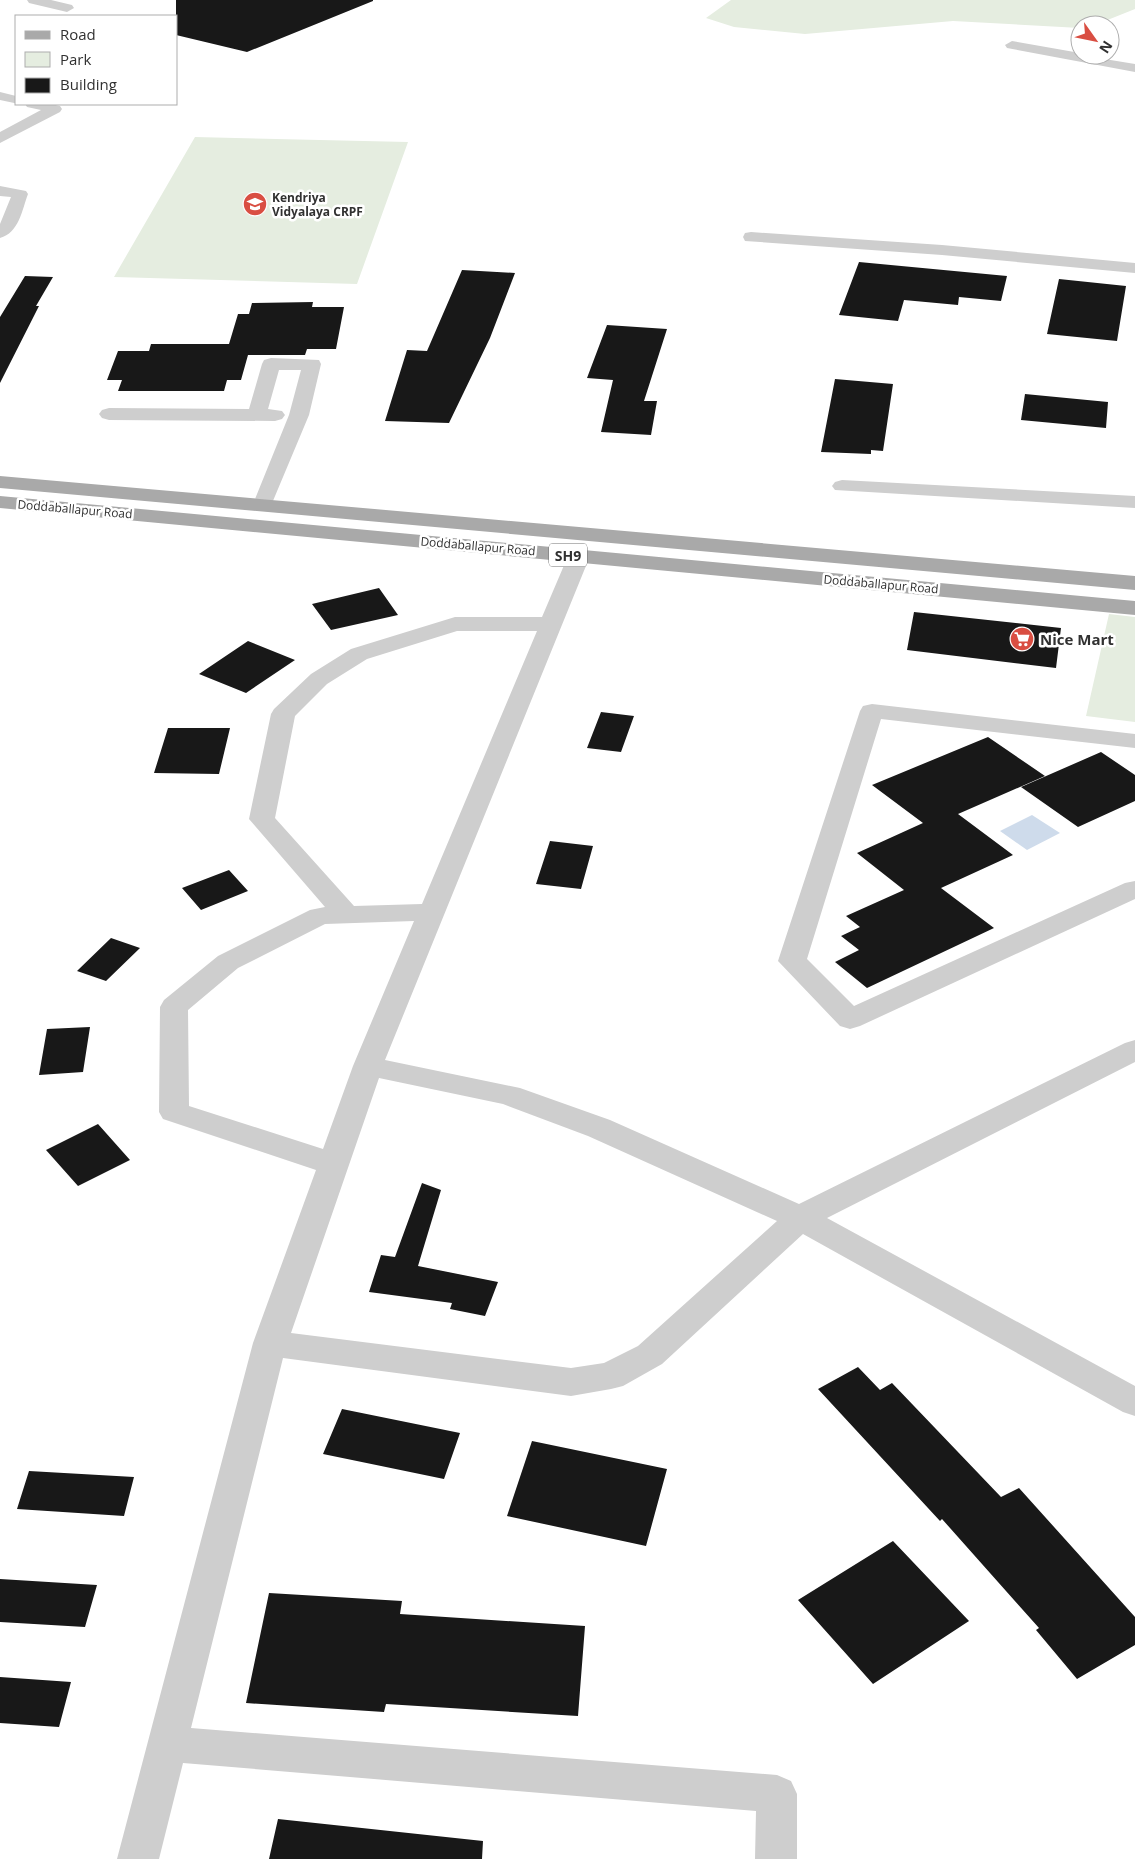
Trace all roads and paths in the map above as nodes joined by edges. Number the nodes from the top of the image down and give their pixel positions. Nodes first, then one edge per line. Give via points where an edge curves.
1 (34, 0) edge
2 (66, 8) dead end
3 (1012, 45) dead end
4 (1135, 68) edge
5 (0, 96) edge
6 (15, 100) edge
7 (37, 105) edge
8 (0, 138) edge
9 (0, 192) edge
10 (0, 233) edge
11 (751, 237) dead end
12 (1135, 268) edge
13 (109, 414) dead end
14 (257, 415) junction
15 (299, 415) junction
16 (0, 482) edge
17 (842, 486) dead end
18 (0, 502) edge
19 (1135, 502) edge
20 (262, 504) junction
21 (579, 556) junction
22 (1135, 583) edge
23 (1135, 608) edge
24 (550, 624) junction
25 (1135, 741) edge
26 (1135, 889) edge
27 (431, 912) junction
28 (347, 915) junction
29 (1135, 1050) edge
30 (368, 1066) junction
31 (333, 1164) junction
32 (800, 1218) junction
33 (270, 1343) junction
34 (1135, 1402) edge
35 (168, 1744) junction
36 (138, 1859) edge
37 (776, 1859) edge

1 - 2 street
3 - 4 street
5 - 6 street
7 - 8 street via 55,109
9 - 10 street via 20,194 9,225
11 - 12 street
13 - 14 street
14 - 15 street
14 - 15 street via 271,364 312,364
15 - 20 street
16 - 20 main road, Doddaballapur Road / SH9
17 - 19 street
18 - 21 main road, Doddaballapur Road / SH9
20 - 22 main road, Doddaballapur Road / SH9
21 - 23 main road, Doddaballapur Road / SH9
21 - 24 street
24 - 27 street
24 - 28 street via 455,624 359,654 319,678 283,714 262,819
25 - 26 street via 872,710 792,961 850,1019
27 - 28 street
27 - 30 street
28 - 31 street via 320,916 228,962 174,1007 174,1112
29 - 32 street
30 - 31 street
30 - 32 street via 509,1094 599,1128
31 - 33 street
32 - 33 street via 650,1355 612,1376 571,1382
32 - 34 street
33 - 35 street
35 - 36 street
35 - 37 street via 777,1794

